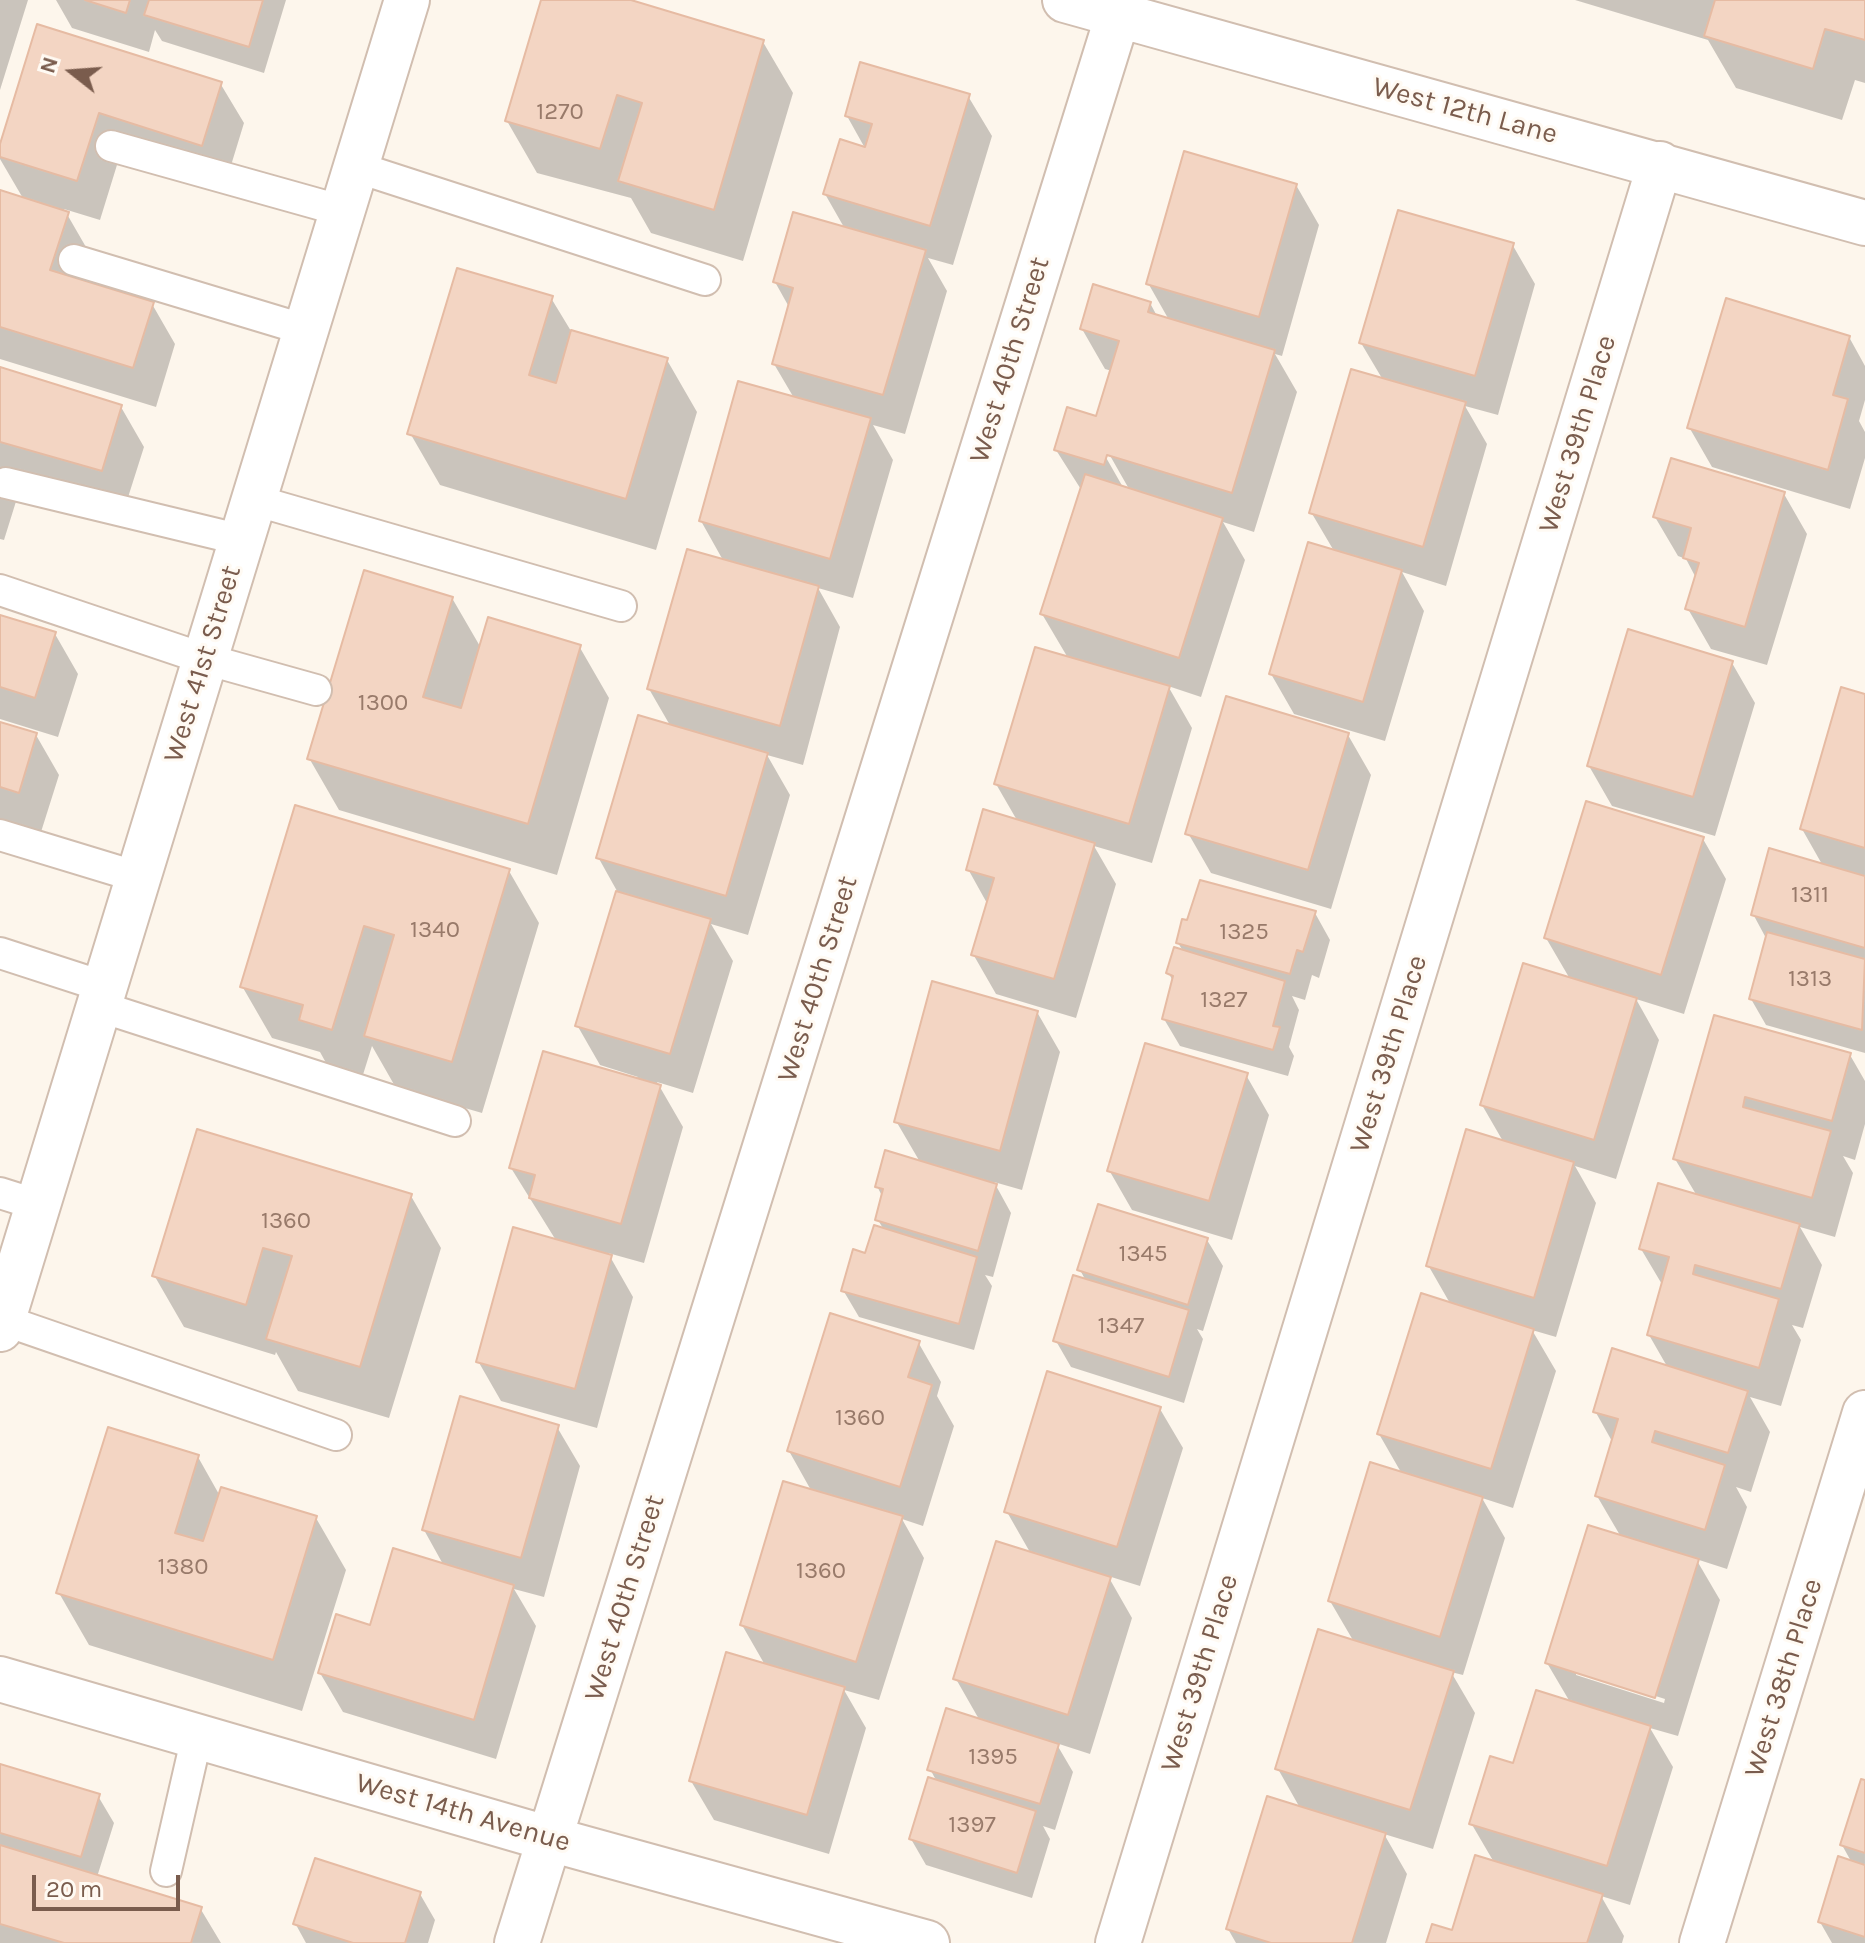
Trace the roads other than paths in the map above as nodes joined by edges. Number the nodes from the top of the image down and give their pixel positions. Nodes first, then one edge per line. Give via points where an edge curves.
1 (407, 0) edge
2 (1065, 0) edge
3 (1118, 15) junction
4 (111, 146) dead end
5 (1660, 164) junction
6 (356, 167) junction
7 (343, 211) junction
8 (1865, 223) edge
9 (74, 260) dead end
10 (705, 280) dead end
11 (306, 330) junction
12 (6, 483) dead end
13 (248, 520) junction
14 (0, 590) edge
15 (621, 606) dead end
16 (205, 659) junction
17 (316, 690) dead end
18 (0, 835) edge
19 (138, 877) junction
20 (0, 953) edge
21 (102, 997) junction
22 (455, 1121) dead end
23 (19, 1199) edge
24 (1, 1324) edge
25 (1865, 1413) edge
26 (336, 1435) dead end
27 (0, 1679) edge
28 (197, 1736) junction
29 (550, 1839) junction
30 (166, 1871) dead end
31 (517, 1943) edge
32 (927, 1943) edge
33 (1118, 1943) edge
34 (1702, 1943) edge

1 - 6 street, West 41st Street
2 - 3 street, West 12th Lane
3 - 5 street, West 12th Lane
3 - 29 street, West 40th Street
4 - 7 lane
5 - 8 street, West 12th Lane
5 - 33 street, West 39th Place
6 - 7 street, West 41st Street
6 - 10 lane
7 - 11 street, West 41st Street
9 - 11 lane
11 - 13 street, West 41st Street
12 - 13 lane
13 - 15 lane
13 - 16 street, West 41st Street
14 - 16 lane
16 - 17 lane
16 - 19 street, West 41st Street
18 - 19 lane
19 - 21 street, West 41st Street
20 - 21 lane
21 - 22 lane
21 - 23 street, West 41st Street
23 - 24 street, West 41st Street
24 - 26 lane
25 - 34 street, West 38th Place
27 - 28 street, West 14th Avenue
28 - 29 street, West 14th Avenue
28 - 30 lane
29 - 31 street, West 40th Street
29 - 32 street, West 14th Avenue

